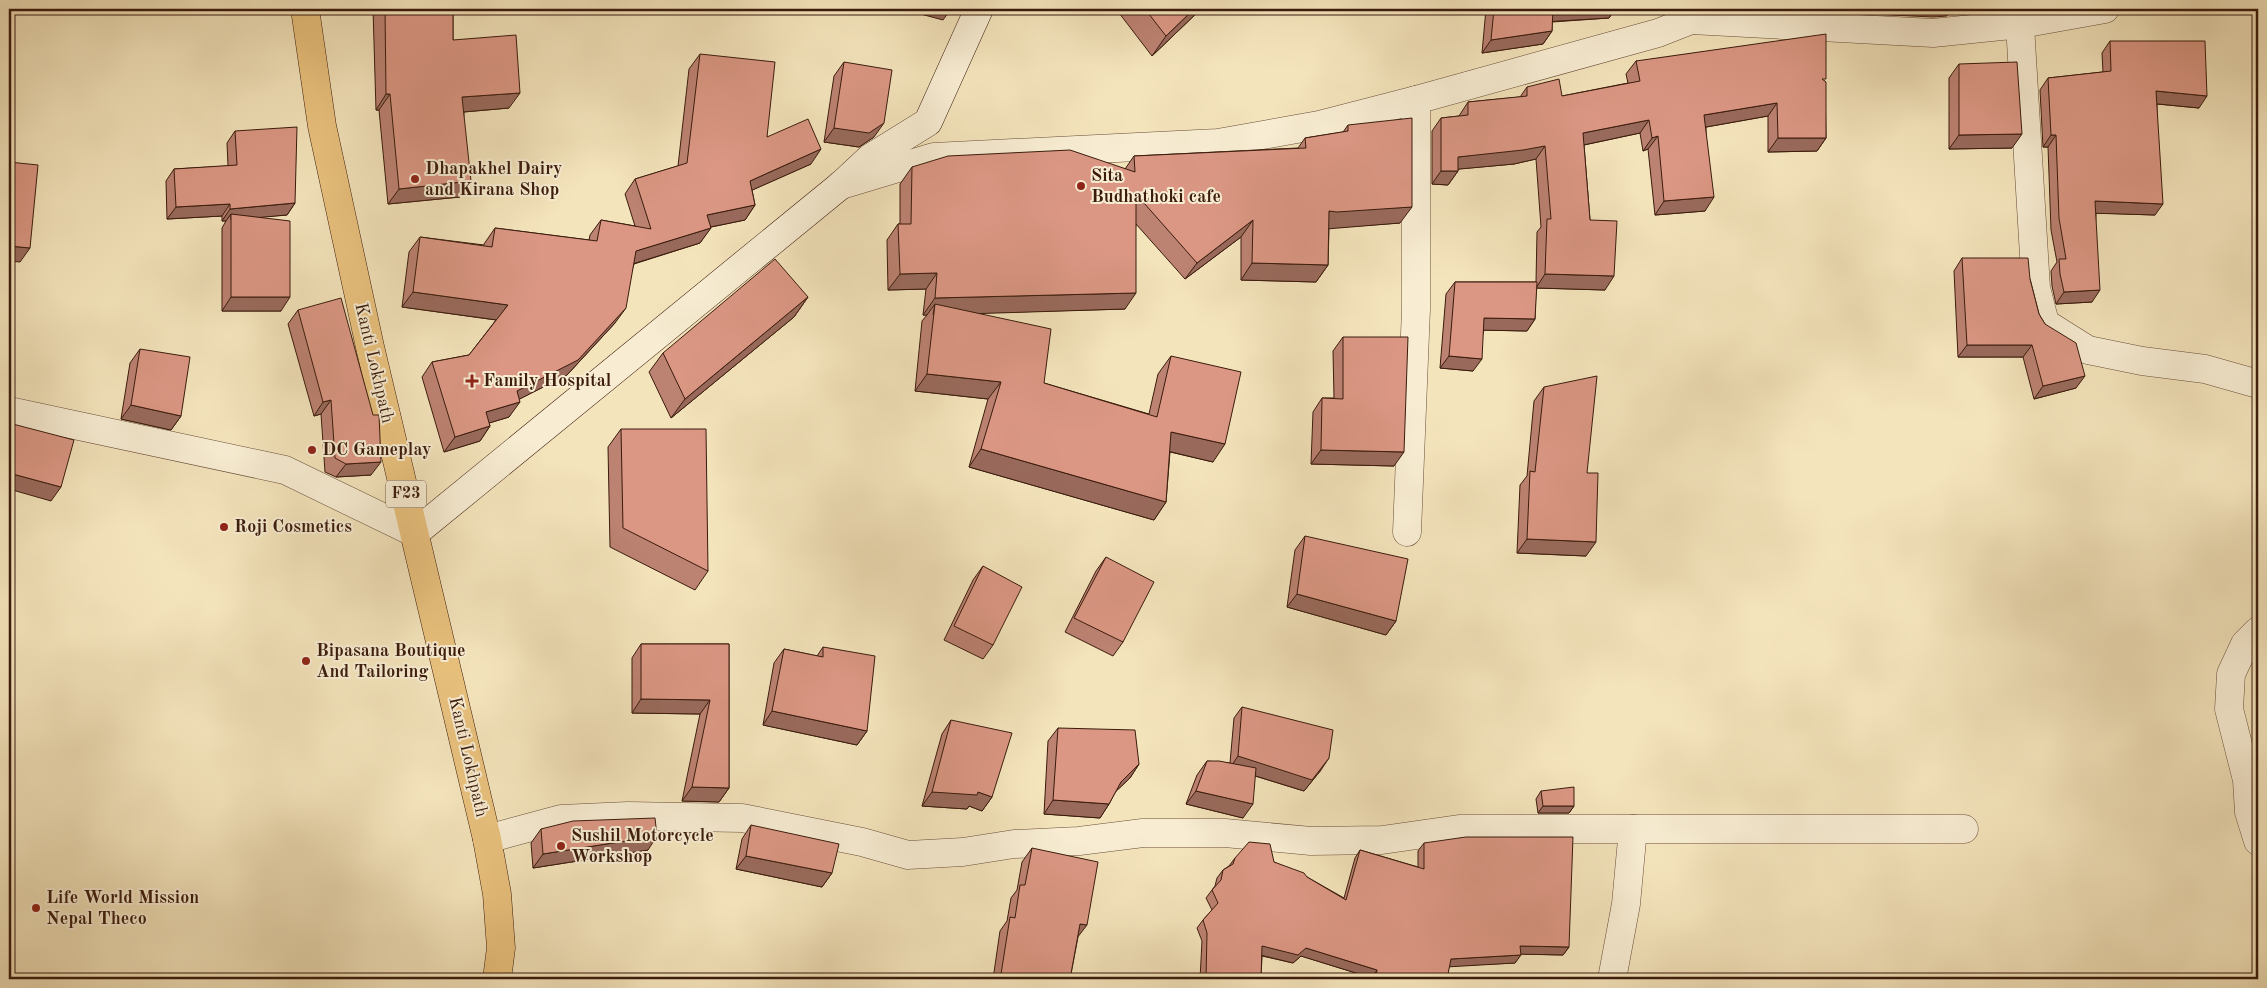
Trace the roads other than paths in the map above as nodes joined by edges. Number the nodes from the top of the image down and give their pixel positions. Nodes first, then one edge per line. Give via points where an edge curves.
1 (305, 9) edge
2 (979, 9) edge
3 (2105, 9) edge
4 (1688, 15) edge
5 (2020, 16) edge
6 (1416, 100) junction
7 (840, 184) junction
8 (2258, 384) edge
9 (9, 411) edge
10 (1407, 532) dead end
11 (415, 533) junction
12 (2258, 631) edge
13 (1633, 829) junction
14 (1964, 829) dead end
15 (487, 839) junction
16 (2258, 841) edge
17 (497, 979) edge
18 (1612, 979) edge

1 - 11 main road, Kanti Lokhpath / F23 via 322,126
2 - 7 street via 928,122 870,158
3 - 5 street
4 - 5 street via 1933,34
4 - 6 street via 1658,34
5 - 8 street via 2034,270 2045,323 2088,350 2205,369
6 - 7 street via 1319,125 1218,142 934,157
6 - 10 street via 1416,309
7 - 11 street
9 - 11 street via 285,470
11 - 15 main road, Kanti Lokhpath / F23
12 - 16 street via 2245,644 2231,674 2229,709 2247,780 2249,812
13 - 14 street
13 - 15 street via 1460,829 1382,840 1311,841 1225,833 1143,833 908,855 862,842 742,818 628,816 561,819
13 - 18 street via 1626,904
15 - 17 main road, Kanti Lokhpath / F23 via 497,894 501,948

